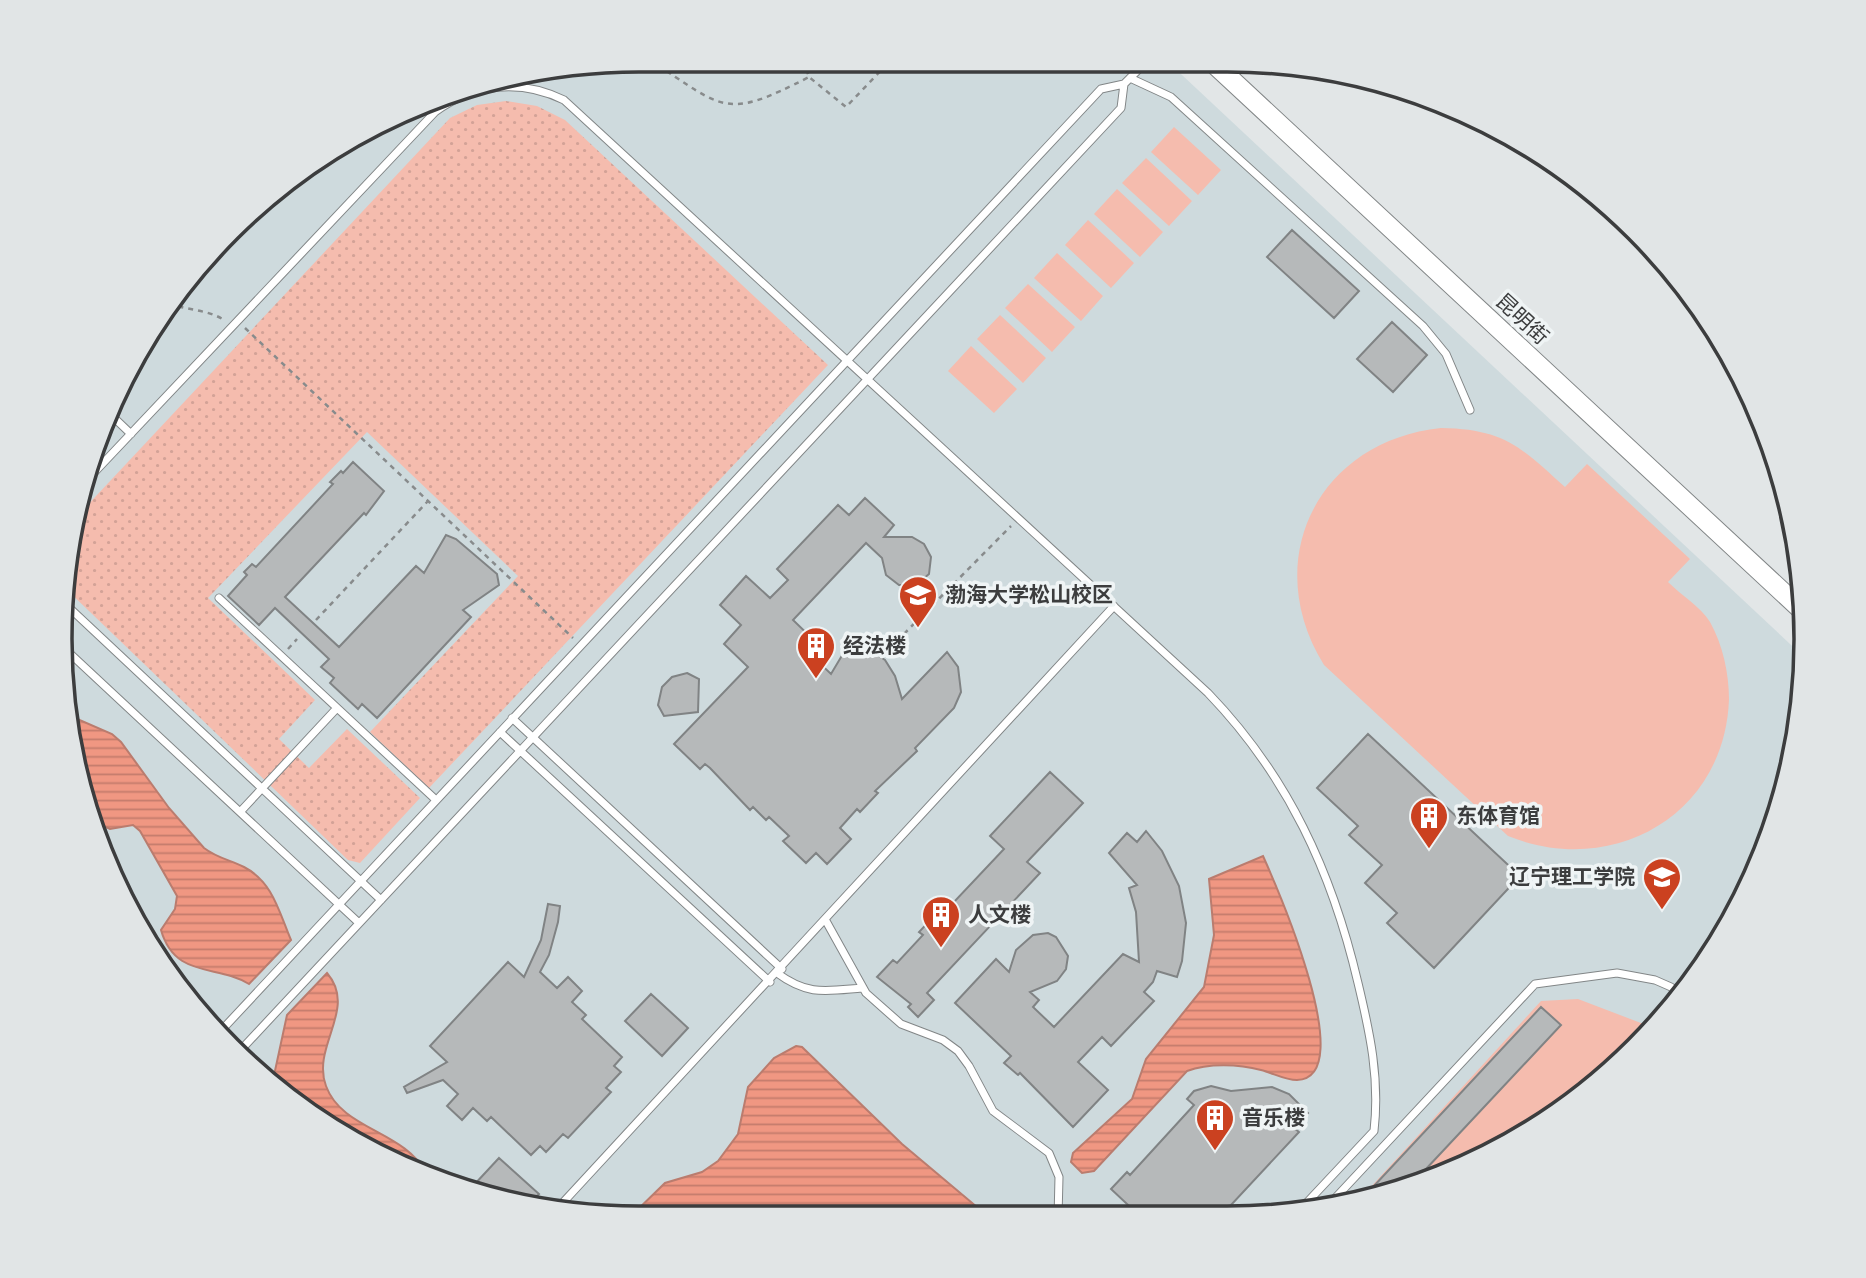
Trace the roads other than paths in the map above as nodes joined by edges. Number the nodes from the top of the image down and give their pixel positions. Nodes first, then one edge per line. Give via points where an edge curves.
1 (1136, 72) edge
2 (1223, 72) edge
3 (1127, 81) junction
4 (504, 88) edge
5 (446, 106) edge
6 (847, 360) junction
7 (868, 379) junction
8 (1470, 410) dead end
9 (116, 420) edge
10 (131, 434) junction
11 (99, 468) edge
12 (219, 598) dead end
13 (1793, 602) edge
14 (1114, 606) junction
15 (73, 611) edge
16 (72, 656) edge
17 (337, 708) junction
18 (512, 718) junction
19 (500, 732) junction
20 (533, 737) junction
21 (521, 751) junction
22 (262, 789) junction
23 (436, 800) junction
24 (240, 813) junction
25 (361, 880) junction
26 (381, 900) junction
27 (338, 904) junction
28 (826, 922) junction
29 (359, 923) junction
30 (779, 971) junction
31 (770, 982) junction
32 (862, 988) junction
33 (1673, 989) edge
34 (225, 1026) edge
35 (244, 1046) edge
36 (1338, 1195) edge
37 (1310, 1200) edge
38 (565, 1201) edge
39 (1058, 1206) edge

1 - 3 lane
2 - 13 street, 昆明街
3 - 6 lane via 1101,89
3 - 7 lane via 1121,108
3 - 8 lane via 1171,97 1423,326 1446,354
4 - 6 lane via 553,95 574,107
5 - 10 lane via 435,112
6 - 7 lane
6 - 18 lane
7 - 14 lane
7 - 20 lane
9 - 10 lane
10 - 11 lane
12 - 17 lane
14 - 28 lane
14 - 37 lane via 1208,693 1265,759 1306,828 1340,916 1374,1054 1374,1131
15 - 22 lane
16 - 24 lane
17 - 22 lane
17 - 23 lane
18 - 19 lane
18 - 20 lane
19 - 21 lane
19 - 23 lane
20 - 21 lane
20 - 30 lane
21 - 26 lane
21 - 31 lane
22 - 24 lane
22 - 25 lane
23 - 25 lane
24 - 27 lane
25 - 26 lane
25 - 27 lane
26 - 29 lane
27 - 29 lane
27 - 34 lane
28 - 30 lane
28 - 32 lane
29 - 35 lane
30 - 31 lane
30 - 32 lane via 801,988 816,992
31 - 38 lane
32 - 39 lane via 901,1024 943,1040 958,1051 993,1111 1049,1153 1059,1177
33 - 36 lane via 1655,980 1617,973 1535,984

